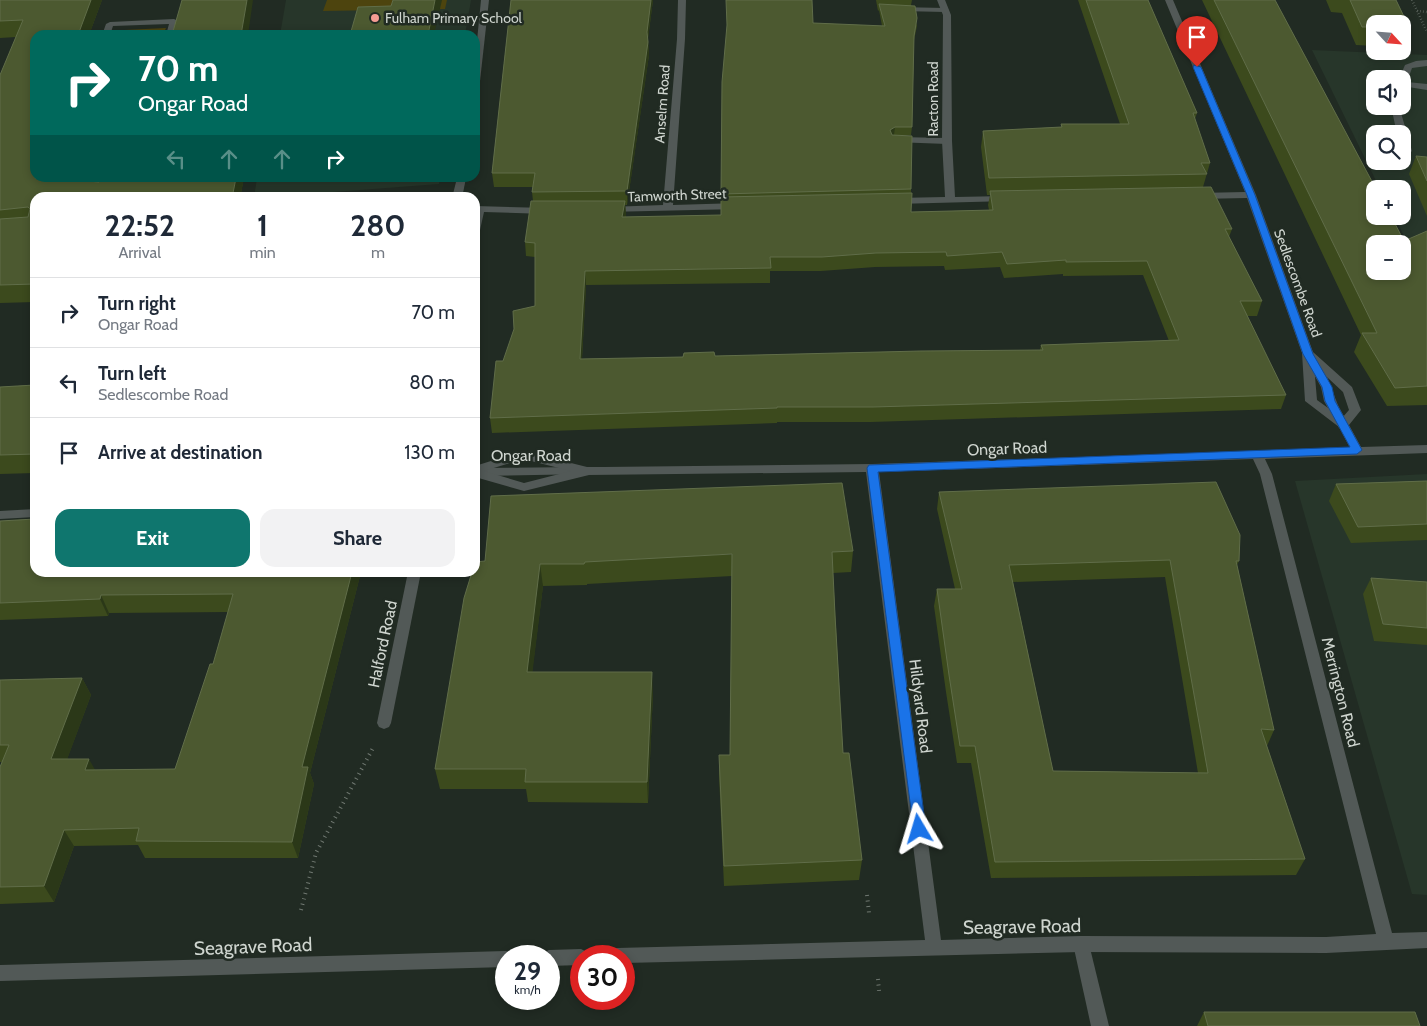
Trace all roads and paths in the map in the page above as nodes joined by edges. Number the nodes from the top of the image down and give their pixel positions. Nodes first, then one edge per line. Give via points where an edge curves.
1 (485, 0) edge
2 (682, 0) edge
3 (942, 0) edge
4 (1169, 0) edge
5 (1412, 0) edge
6 (893, 9) edge
7 (945, 10) junction
8 (1417, 11) junction
9 (1427, 12) edge
10 (108, 30) edge
11 (171, 30) edge
12 (1427, 32) edge
13 (480, 56) edge
14 (1427, 62) edge
15 (1427, 87) edge
16 (894, 140) edge
17 (947, 141) junction
18 (1251, 195) junction
19 (1191, 196) edge
20 (1016, 199) edge
21 (950, 200) junction
22 (883, 202) edge
23 (748, 206) edge
24 (480, 209) edge
25 (668, 209) junction
26 (602, 210) edge
27 (554, 211) edge
28 (1308, 354) junction
29 (1343, 425) junction
30 (1427, 449) edge
31 (1357, 450) junction
32 (1257, 454) junction
33 (872, 468) junction
34 (480, 469) edge
35 (587, 471) junction
36 (480, 473) edge
37 (30, 513) edge
38 (0, 515) edge
39 (414, 577) edge
40 (384, 723) dead end
41 (377, 740) dead end
42 (867, 895) dead end
43 (301, 910) dead end
44 (869, 913) dead end
45 (1386, 941) junction
46 (1427, 941) edge
47 (1081, 944) junction
48 (934, 948) junction
49 (635, 956) edge
50 (495, 959) edge
51 (0, 973) edge
52 (877, 974) dead end
53 (879, 991) dead end
54 (1100, 1026) edge

1 - 13 street
2 - 25 street, Anselm Road
3 - 7 street, Racton Road
4 - 18 street, Sedlescombe Road
5 - 8 path
6 - 7 street
7 - 17 street, Racton Road
8 - 9 path
8 - 12 path
10 - 11 street via 110,24 174,21
14 - 15 street via 1408,66 1402,84
16 - 17 street
17 - 21 street, Racton Road
18 - 19 street
18 - 28 street, Sedlescombe Road
20 - 21 street
21 - 22 street
23 - 25 street, Tamworth Street
24 - 27 street
25 - 26 street, Tamworth Street
28 - 29 street, Sedlescombe Road
28 - 29 street, Sedlescombe Road via 1311,401
28 - 29 street, Sedlescombe Road via 1348,390 1355,410
29 - 31 street, Sedlescombe Road
30 - 31 street, Ongar Road
31 - 32 street, Ongar Road
32 - 33 street, Ongar Road
32 - 45 street, Merrington Road via 1266,474
33 - 35 street, Ongar Road
33 - 48 street, Hildyard Road
34 - 35 street, Ongar Road via 523,455
35 - 36 street, Ongar Road via 524,487
37 - 38 street
39 - 40 street, Halford Road
41 - 43 path via 316,853
42 - 44 path
45 - 46 street, Seagrave Road
45 - 47 street, Seagrave Road via 1326,946
47 - 48 street, Seagrave Road
47 - 54 street
48 - 49 street, Seagrave Road
50 - 51 street, Seagrave Road
52 - 53 path

